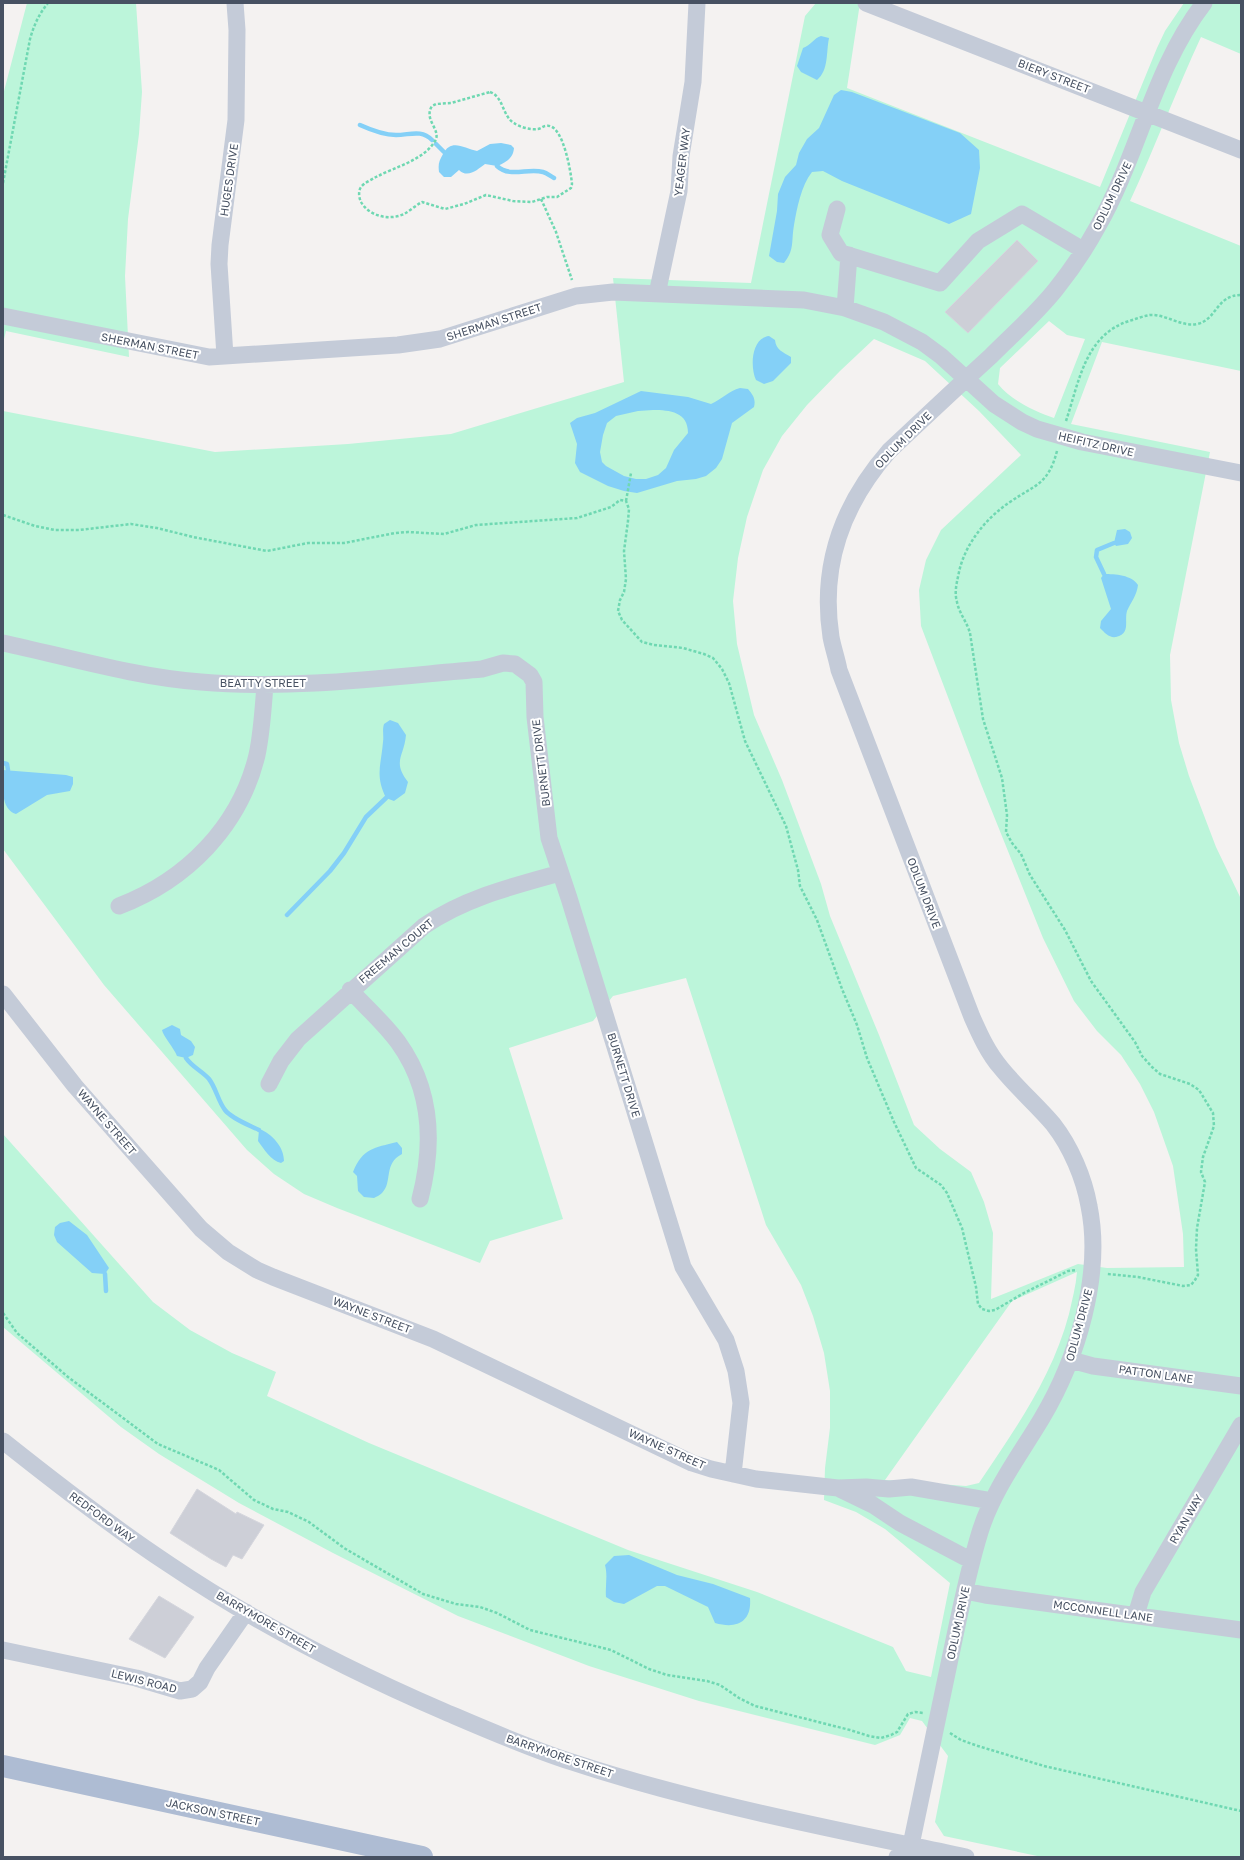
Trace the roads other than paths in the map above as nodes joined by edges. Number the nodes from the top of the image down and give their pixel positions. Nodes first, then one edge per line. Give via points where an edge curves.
1 (235, 3) edge
2 (697, 3) edge
3 (866, 3) edge
4 (1204, 3) edge
5 (1147, 113) junction
6 (1241, 150) edge
7 (837, 209) dead end
8 (1083, 250) junction
9 (849, 255) junction
10 (657, 294) junction
11 (846, 308) junction
12 (3, 316) edge
13 (225, 356) junction
14 (966, 379) junction
15 (1241, 473) edge
16 (3, 643) edge
17 (524, 669) joint
18 (265, 686) junction
19 (560, 873) junction
20 (119, 906) dead end
21 (350, 990) junction
22 (3, 994) edge
23 (269, 1084) dead end
24 (420, 1199) dead end
25 (1071, 1360) junction
26 (1241, 1386) edge
27 (1241, 1425) edge
28 (3, 1441) edge
29 (733, 1474) junction
30 (838, 1488) junction
31 (992, 1501) junction
32 (972, 1561) junction
33 (205, 1587) joint
34 (965, 1591) junction
35 (246, 1612) junction
36 (1136, 1615) junction
37 (1241, 1630) edge
38 (3, 1650) edge
39 (3, 1766) edge
40 (914, 1851) edge
41 (422, 1857) edge
42 (897, 1857) edge
43 (966, 1857) edge

1 - 13 street, HUGES DRIVE via 238,30 236,120 219,264
2 - 10 street, YEAGER WAY via 693,82 681,156 679,191
3 - 5 street, BIERY STREET
4 - 5 street, ODLUM DRIVE via 1188,23 1173,51
5 - 6 street, BIERY STREET
5 - 8 street, ODLUM DRIVE via 1116,192
7 - 9 street via 830,235 841,253
8 - 9 street via 1022,214 978,241 940,282
8 - 14 street, ODLUM DRIVE via 1056,289 1026,322
9 - 11 street
10 - 11 street, SHERMAN STREET via 804,300
10 - 13 street, SHERMAN STREET via 613,292 576,296 440,339
11 - 14 street, SHERMAN STREET via 905,332 941,356
12 - 13 street, SHERMAN STREET via 194,355
14 - 15 street, HEIFITZ DRIVE via 981,394 1009,414 1037,429 1062,437
14 - 25 street, ODLUM DRIVE via 890,451 863,484 849,507 837,537 830,572 828,606 831,638 840,670 983,1041 1000,1067 1054,1125 1067,1145 1080,1175 1092,1228 1091,1271 1086,1307
16 - 18 street, BEATTY STREET via 158,677
17 - 18 street, BEATTY STREET via 515,664 503,663 482,669
17 - 19 street, BURNETT DRIVE via 534,682 535,717 549,838
18 - 20 street via 257,755 235,810 220,834 183,871 141,898
19 - 21 street, FREEMAN COURT via 473,899 440,915 409,938
19 - 29 street, BURNETT DRIVE via 683,1267 726,1340 736,1371 741,1403
21 - 23 street, FREEMAN COURT via 298,1039 281,1060
21 - 24 street via 386,1027 408,1056 423,1093 429,1148 427,1174
22 - 29 street, WAYNE STREET via 80,1092 201,1229 228,1252 273,1277 440,1342 692,1463
25 - 26 street, PATTON LANE via 1093,1366
25 - 31 street, ODLUM DRIVE via 1062,1382
27 - 36 street, RYAN WAY via 1143,1592
28 - 33 street, REDFORD WAY via 78,1500 170,1566
29 - 30 street, WAYNE STREET
30 - 31 street, WAYNE STREET via 911,1488
30 - 32 street, WAYNE STREET
31 - 32 street, ODLUM DRIVE
32 - 34 street, ODLUM DRIVE
33 - 35 street, BARRYMORE STREET
34 - 36 street, MCCONNELL LANE
34 - 40 street, ODLUM DRIVE via 937,1723
35 - 38 street, LEWIS ROAD via 200,1682 192,1689 180,1691 136,1678
35 - 40 street, BARRYMORE STREET via 313,1650 387,1687 570,1762 676,1793
36 - 37 street, MCCONNELL LANE
39 - 41 main road, JACKSON STREET
40 - 42 street
40 - 43 street, BARRYMORE STREET

